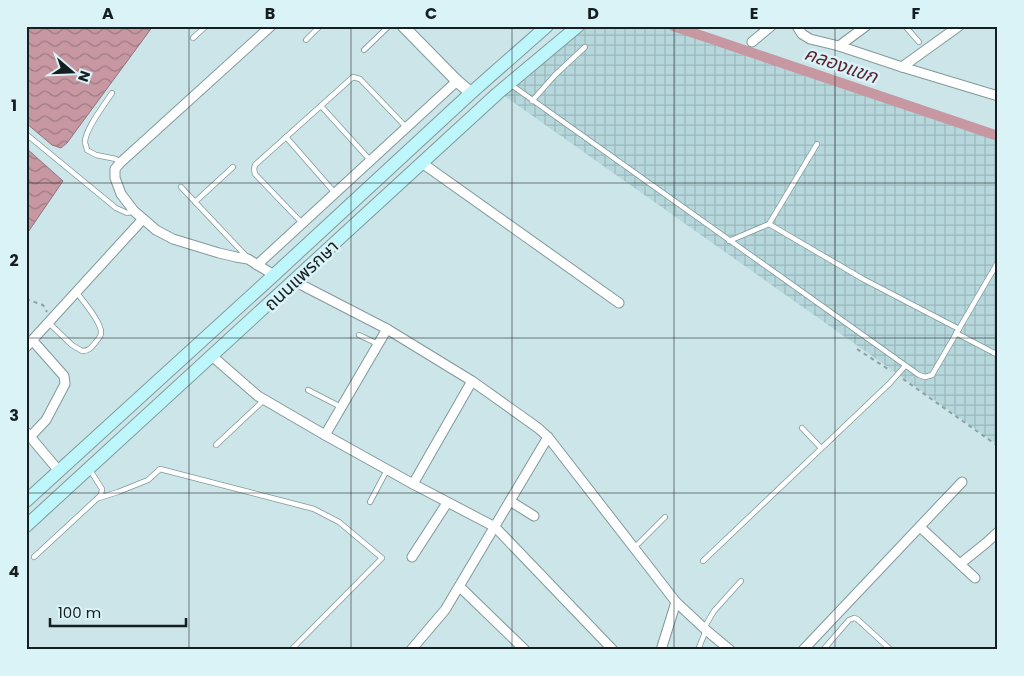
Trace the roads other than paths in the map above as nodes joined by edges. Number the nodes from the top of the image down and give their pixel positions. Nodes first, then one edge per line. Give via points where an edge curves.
1 (206, 26) edge
2 (271, 26) edge
3 (320, 26) edge
4 (389, 26) edge
5 (547, 26) edge
6 (578, 26) edge
7 (771, 26) edge
8 (797, 26) edge
9 (866, 26) edge
10 (905, 26) edge
11 (960, 26) edge
12 (410, 29) edge
13 (194, 38) dead end
14 (306, 40) dead end
15 (752, 42) dead end
16 (919, 42) dead end
17 (839, 46) junction
18 (585, 47) dead end
19 (364, 50) dead end
20 (902, 67) junction
21 (457, 80) junction
22 (509, 83) junction
23 (112, 93) dead end
24 (471, 93) junction
25 (998, 96) edge
26 (532, 101) junction
27 (320, 106) junction
28 (406, 127) junction
29 (26, 134) edge
30 (286, 137) junction
31 (817, 144) dead end
32 (370, 160) junction
33 (120, 163) junction
34 (422, 163) junction
35 (233, 167) dead end
36 (181, 187) dead end
37 (335, 193) junction
38 (195, 202) junction
39 (134, 211) junction
40 (143, 219) junction
41 (302, 223) junction
42 (769, 224) junction
43 (729, 241) junction
44 (248, 259) junction
45 (998, 262) edge
46 (258, 264) junction
47 (274, 275) junction
48 (294, 281) junction
49 (77, 292) junction
50 (619, 303) dead end
51 (50, 322) junction
52 (387, 330) junction
53 (958, 331) junction
54 (359, 335) dead end
55 (30, 344) edge
56 (378, 344) junction
57 (998, 355) edge
58 (212, 356) junction
59 (906, 366) junction
60 (472, 381) junction
61 (308, 390) dead end
62 (264, 400) junction
63 (341, 408) junction
64 (802, 428) dead end
65 (28, 435) edge
66 (325, 436) junction
67 (548, 437) junction
68 (216, 445) dead end
69 (821, 448) junction
70 (76, 455) junction
71 (89, 468) junction
72 (387, 470) junction
73 (59, 471) junction
74 (962, 482) dead end
75 (413, 484) junction
76 (98, 498) junction
77 (26, 501) edge
78 (510, 501) junction
79 (370, 502) dead end
80 (447, 502) junction
81 (534, 516) dead end
82 (665, 517) dead end
83 (26, 526) edge
84 (920, 526) junction
85 (495, 527) junction
86 (998, 532) edge
87 (634, 548) junction
88 (34, 557) dead end
89 (412, 557) dead end
90 (703, 560) dead end
91 (960, 564) junction
92 (975, 578) dead end
93 (741, 581) dead end
94 (460, 586) junction
95 (676, 602) junction
96 (705, 629) junction
97 (291, 650) edge
98 (411, 650) edge
99 (525, 650) edge
100 (613, 650) edge
101 (661, 650) edge
102 (698, 650) edge
103 (730, 650) edge
104 (804, 650) edge
105 (823, 650) edge
106 (891, 650) edge

1 - 13 lane
2 - 33 street
3 - 14 lane
4 - 19 lane
5 - 24 main road, ถนนแพรกษา
6 - 22 main road, ถนนแพรกษา
7 - 15 street
8 - 17 street via 810,39
9 - 17 street
10 - 16 lane
11 - 20 street
12 - 21 street
17 - 20 street
18 - 26 lane
20 - 25 street
21 - 24 street
21 - 28 street
22 - 26 lane
22 - 34 main road, ถนนแพรกษา
23 - 33 lane via 87,133 85,143 87,150
24 - 47 main road, ถนนแพรกษา
26 - 43 lane
27 - 28 lane via 356,77
27 - 30 lane
27 - 32 lane
28 - 32 street
29 - 39 lane via 116,208
30 - 37 lane
30 - 41 lane via 254,169 255,174
31 - 42 lane
32 - 37 street
33 - 39 street via 115,178 121,194
34 - 48 main road, ถนนแพรกษา
34 - 50 street
35 - 38 lane
36 - 38 lane
37 - 41 street
38 - 44 lane
39 - 40 street
40 - 44 street via 173,239
40 - 49 street
41 - 46 street
42 - 43 lane
42 - 53 lane
43 - 59 lane
44 - 46 street
45 - 53 lane
46 - 47 street
47 - 70 main road, ถนนแพรกษา
48 - 52 street
48 - 58 main road, ถนนแพรกษา
49 - 51 street
49 - 51 lane via 93,315 100,338 90,349 82,351
51 - 55 street
52 - 56 street
52 - 60 street
53 - 57 lane
53 - 59 lane via 932,375 919,375
54 - 56 lane
55 - 65 street via 64,376 65,384 46,420
56 - 63 street
58 - 62 street
58 - 71 main road, ถนนแพรกษา
59 - 69 lane
60 - 67 street
60 - 75 street
61 - 63 lane
62 - 66 street
62 - 68 lane
63 - 66 street
64 - 69 lane
65 - 73 street
66 - 72 street
67 - 78 street
67 - 87 street
69 - 90 lane
70 - 71 main road
70 - 73 main road, ถนนแพรกษา
71 - 76 lane via 102,489
71 - 83 main road, ถนนแพรกษา
72 - 75 street
72 - 79 lane
73 - 77 main road, ถนนแพรกษา
74 - 84 street
75 - 80 street
76 - 88 lane
76 - 97 lane via 148,480 160,469 314,510 339,522 382,558
78 - 81 street
78 - 85 street
80 - 85 street
80 - 89 street
82 - 87 lane
84 - 91 street
84 - 104 street
85 - 94 street
85 - 100 street
86 - 91 street
87 - 95 street
91 - 92 street
93 - 96 lane via 714,611
94 - 98 street via 445,610
94 - 99 street
95 - 96 street
95 - 101 street
96 - 102 lane
96 - 103 street
105 - 106 lane via 854,618

